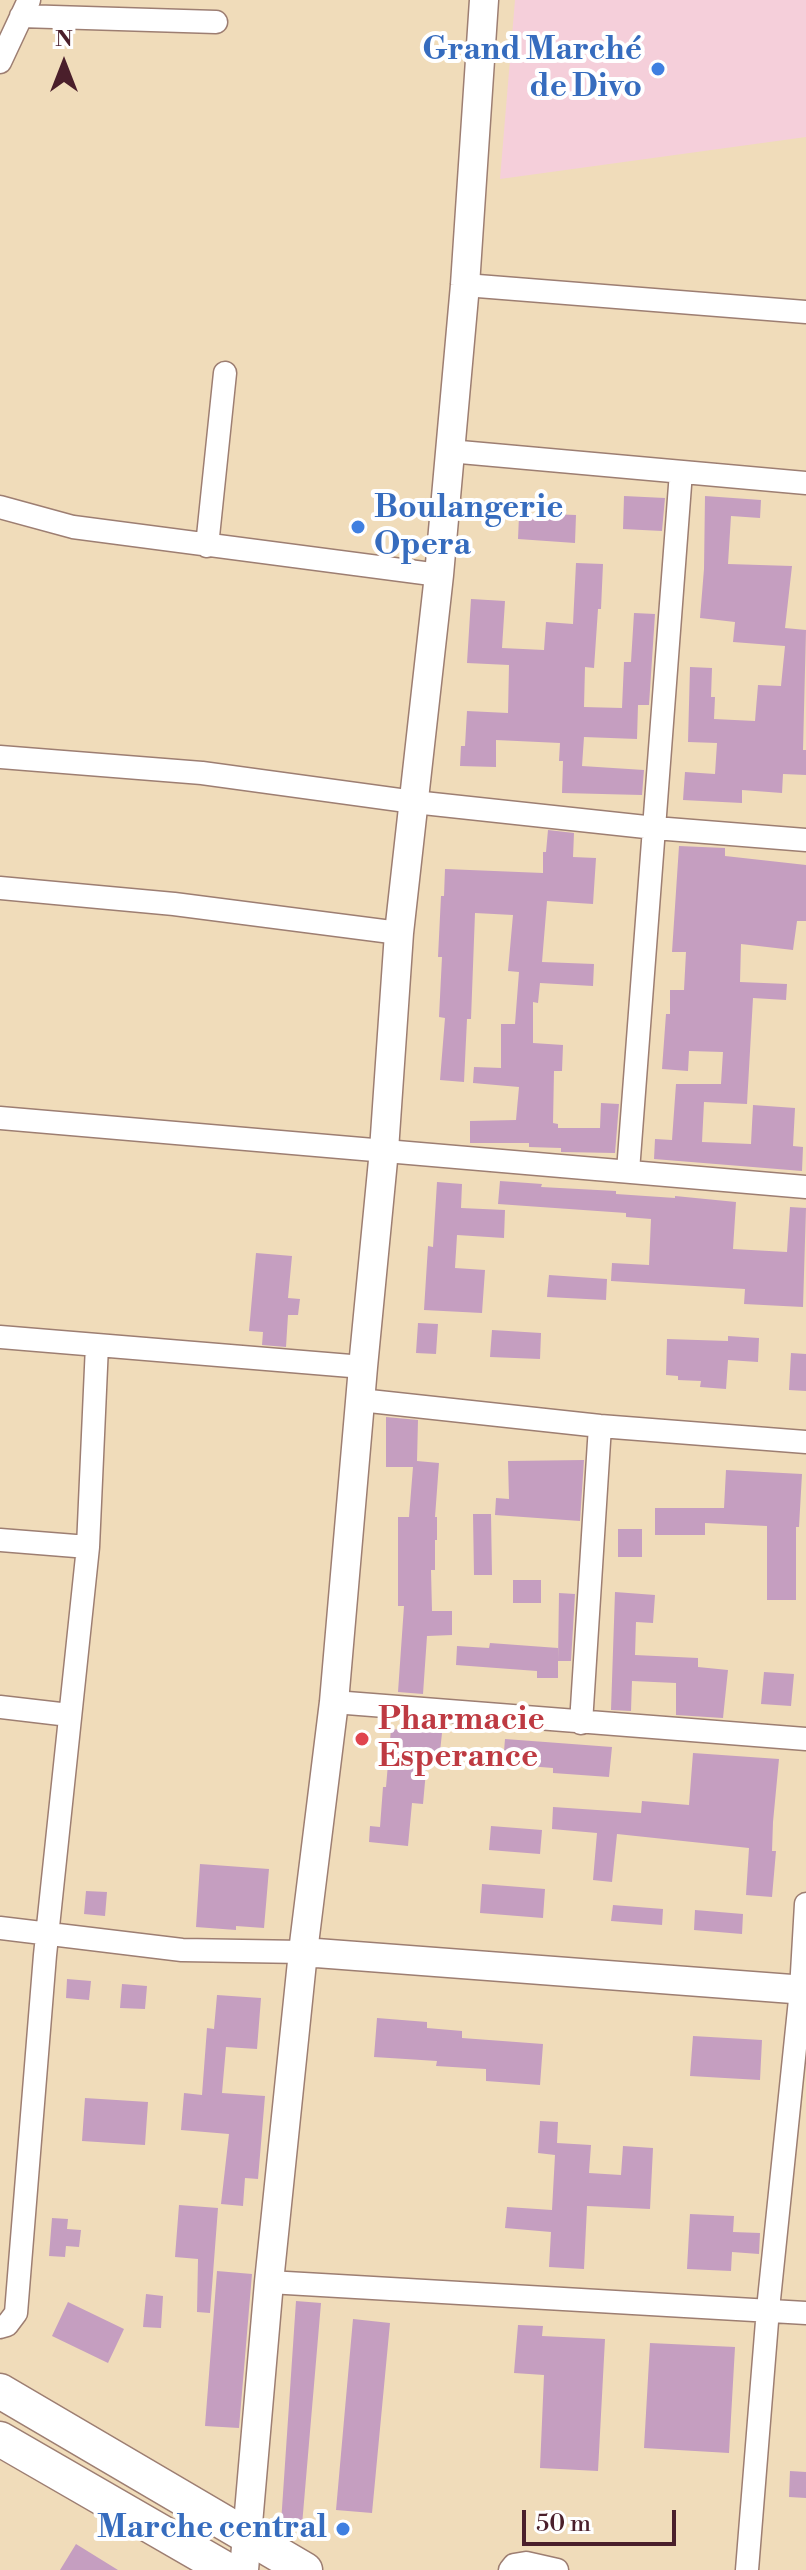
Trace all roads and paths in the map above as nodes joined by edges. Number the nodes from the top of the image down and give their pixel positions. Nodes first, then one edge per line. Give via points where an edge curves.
1 (484, 0) edge
2 (25, 8) edge
3 (216, 22) dead end
4 (0, 62) edge
5 (465, 285) junction
6 (806, 312) edge
7 (225, 373) dead end
8 (449, 451) junction
9 (681, 472) junction
10 (806, 483) edge
11 (0, 507) edge
12 (207, 546) junction
13 (439, 575) junction
14 (0, 757) edge
15 (414, 802) junction
16 (655, 828) junction
17 (806, 840) edge
18 (0, 888) edge
19 (399, 933) junction
20 (0, 1118) edge
21 (384, 1150) junction
22 (628, 1171) junction
23 (806, 1187) edge
24 (0, 1337) edge
25 (97, 1345) junction
26 (363, 1367) junction
27 (360, 1400) junction
28 (600, 1426) junction
29 (806, 1442) edge
30 (0, 1540) edge
31 (88, 1547) junction
32 (334, 1702) junction
33 (0, 1707) edge
34 (69, 1715) junction
35 (581, 1723) junction
36 (806, 1739) edge
37 (806, 1904) edge
38 (0, 1928) edge
39 (48, 1934) junction
40 (303, 1952) junction
41 (803, 1990) edge
42 (269, 2282) junction
43 (768, 2309) junction
44 (806, 2313) edge
45 (0, 2327) edge
46 (0, 2391) edge
47 (0, 2439) edge
48 (248, 2536) junction
49 (227, 2570) edge
50 (244, 2570) edge
51 (305, 2570) edge
52 (510, 2570) edge
53 (557, 2570) edge
54 (747, 2570) edge

1 - 5 street
2 - 3 street
2 - 4 street
5 - 6 street
5 - 8 street
7 - 12 street
8 - 9 street
8 - 13 street
9 - 10 street
9 - 16 street
11 - 12 street via 73,527
12 - 13 street
13 - 15 street
14 - 15 street via 202,773
15 - 16 street
15 - 19 street
16 - 17 street
16 - 22 street
18 - 19 street
19 - 21 street
20 - 21 street
21 - 22 street
21 - 26 street
22 - 23 street
24 - 25 street
25 - 26 street
25 - 31 street
26 - 27 street
27 - 28 street
27 - 32 street
28 - 29 street
28 - 35 street
30 - 31 street
31 - 34 street
32 - 35 street
32 - 40 street
33 - 34 street
34 - 39 street
35 - 36 street
37 - 41 street
38 - 39 street
39 - 40 street via 182,1950
39 - 45 street via 16,2313
40 - 41 street
40 - 42 street
41 - 43 street
42 - 43 street
42 - 48 street
43 - 44 street
43 - 54 street
46 - 48 main road
47 - 49 main road
48 - 50 street
48 - 51 main road
52 - 53 street via 526,2563

